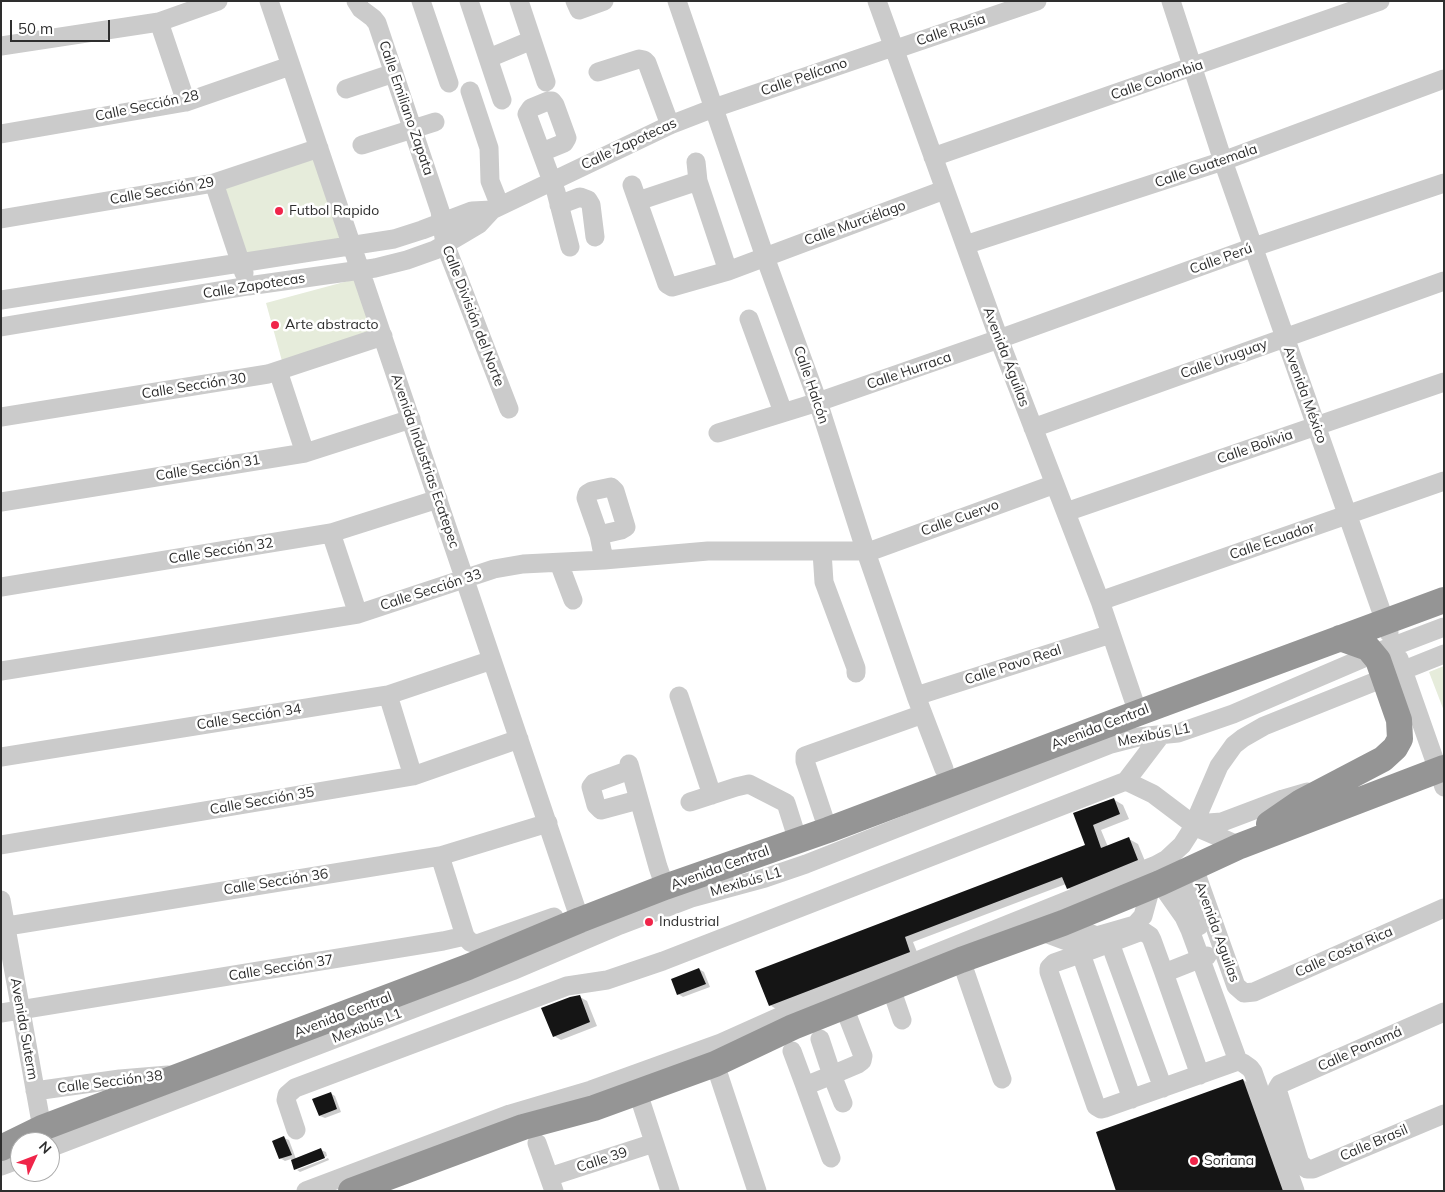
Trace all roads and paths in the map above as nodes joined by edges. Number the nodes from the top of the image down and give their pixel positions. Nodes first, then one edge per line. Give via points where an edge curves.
1 (218, 1) edge
2 (269, 1) edge
3 (356, 1) edge
4 (421, 1) edge
5 (469, 1) edge
6 (519, 1) edge
7 (575, 1) edge
8 (604, 1) edge
9 (677, 1) edge
10 (877, 1) edge
11 (1037, 1) edge
12 (1171, 1) edge
13 (1380, 1) edge
14 (159, 22) junction
15 (532, 40) junction
16 (1, 46) edge
17 (894, 48) junction
18 (489, 58) junction
19 (290, 66) junction
20 (1194, 67) junction
21 (598, 72) dead end
22 (394, 73) junction
23 (1444, 79) edge
24 (546, 82) dead end
25 (449, 83) dead end
26 (346, 89) dead end
27 (470, 91) dead end
28 (502, 100) dead end
29 (186, 102) junction
30 (714, 108) junction
31 (435, 122) dead end
32 (670, 125) junction
33 (413, 129) junction
34 (1, 134) edge
35 (362, 145) dead end
36 (319, 148) junction
37 (542, 152) dead end
38 (933, 157) junction
39 (1224, 161) junction
40 (696, 162) dead end
41 (552, 180) junction
42 (698, 181) junction
43 (214, 183) junction
44 (1444, 183) edge
45 (944, 190) junction
46 (559, 205) junction
47 (496, 208) junction
48 (1, 219) edge
49 (442, 223) junction
50 (596, 237) dead end
51 (445, 244) junction
52 (965, 245) junction
53 (353, 246) junction
54 (570, 247) dead end
55 (1254, 248) junction
56 (765, 257) junction
57 (240, 263) junction
58 (361, 270) junction
59 (728, 270) junction
60 (1444, 281) edge
61 (248, 286) junction
62 (1, 300) edge
63 (749, 319) dead end
64 (1, 327) edge
65 (383, 336) junction
66 (1285, 338) junction
67 (999, 339) junction
68 (278, 371) junction
69 (1444, 382) edge
70 (818, 402) junction
71 (509, 408) dead end
72 (782, 412) junction
73 (1, 417) edge
74 (410, 419) junction
75 (1317, 426) junction
76 (1033, 428) junction
77 (718, 433) dead end
78 (305, 453) junction
79 (1444, 481) edge
80 (1055, 484) junction
81 (438, 499) junction
82 (1, 502) edge
83 (1066, 512) junction
84 (1348, 515) junction
85 (331, 533) junction
86 (599, 535) dead end
87 (822, 552) junction
88 (866, 552) junction
89 (604, 560) junction
90 (559, 562) junction
91 (465, 579) junction
92 (1, 587) edge
93 (573, 600) dead end
94 (1444, 600) edge
95 (1100, 601) junction
96 (358, 614) junction
97 (1444, 628) edge
98 (1111, 634) junction
99 (1384, 641) junction
100 (1444, 654) edge
101 (492, 660) junction
102 (1, 672) edge
103 (856, 673) dead end
104 (1394, 674) junction
105 (388, 695) junction
106 (679, 696) dead end
107 (916, 696) junction
108 (1138, 713) junction
109 (923, 714) junction
110 (1161, 734) junction
111 (519, 739) junction
112 (1, 757) edge
113 (944, 769) dead end
114 (1442, 775) edge
115 (414, 776) junction
116 (1126, 781) junction
117 (1323, 791) junction
118 (712, 795) junction
119 (638, 800) junction
120 (690, 802) dead end
121 (548, 822) junction
122 (1194, 824) junction
123 (828, 830) junction
124 (793, 843) junction
125 (854, 844) junction
126 (1, 845) edge
127 (1240, 846) junction
128 (440, 856) junction
129 (1171, 878) junction
130 (665, 887) junction
131 (1, 900) edge
132 (1444, 908) edge
133 (554, 917) dead end
134 (580, 920) junction
135 (4, 927) edge
136 (1052, 927) junction
137 (465, 936) junction
138 (1110, 943) junction
139 (1086, 952) junction
140 (961, 960) junction
141 (1205, 963) junction
142 (1164, 973) junction
143 (891, 988) junction
144 (1244, 993) junction
145 (1218, 1005) junction
146 (844, 1007) junction
147 (20, 1010) junction
148 (1444, 1012) edge
149 (1, 1013) edge
150 (902, 1020) dead end
151 (820, 1040) dead end
152 (792, 1051) dead end
153 (1238, 1061) junction
154 (715, 1064) junction
155 (1200, 1074) junction
156 (184, 1075) junction
157 (832, 1076) junction
158 (1002, 1078) dead end
159 (805, 1086) junction
160 (1163, 1088) junction
161 (35, 1091) junction
162 (638, 1093) junction
163 (1132, 1099) junction
164 (843, 1103) dead end
165 (1444, 1114) edge
166 (296, 1130) dead end
167 (45, 1132) edge
168 (59, 1132) edge
169 (60, 1133) edge
170 (537, 1143) dead end
171 (654, 1143) junction
172 (831, 1158) dead end
173 (1304, 1168) joint
174 (552, 1184) edge
175 (306, 1191) edge
176 (351, 1191) edge
177 (670, 1191) edge
178 (757, 1191) edge
179 (1295, 1191) edge

1 - 14 street
2 - 19 street, Avenida Industrias Ecatepec
3 - 22 street, Calle Emiliano Zapata via 377,23
4 - 25 street
5 - 18 street
6 - 15 street
7 - 8 street via 579,10
9 - 30 street, Calle Halcón
10 - 17 street, Avenida Águilas
11 - 17 street, Calle Rusia
12 - 20 street, Avenida México
13 - 20 street, Calle Colombia
14 - 16 street
14 - 29 street
15 - 18 street
15 - 24 street
17 - 30 street, Calle Pelícano
17 - 38 street, Avenida Águilas
18 - 28 street
19 - 29 street, Calle Sección 28
19 - 36 street, Avenida Industrias Ecatepec
20 - 38 street, Calle Colombia
20 - 39 street, Avenida México
21 - 32 street via 644,60
22 - 26 street
22 - 33 street, Calle Emiliano Zapata
23 - 39 street, Calle Guatemala
27 - 47 street via 489,148 490,181
29 - 34 street, Calle Sección 28
30 - 32 street, Calle Zapotecas
30 - 56 street, Calle Halcón
31 - 33 street
32 - 41 street, Calle Zapotecas
33 - 35 street
33 - 49 street, Calle Emiliano Zapata
36 - 43 street, Calle Sección 29
36 - 53 street, Avenida Industrias Ecatepec
37 - 41 street
38 - 45 street, Avenida Águilas
39 - 52 street, Calle Guatemala
39 - 55 street, Avenida México
40 - 42 street
41 - 46 street
41 - 47 street, Calle Zapotecas
42 - 59 street
42 - 59 street, Calle Murciélago via 635,193 669,286 675,287
43 - 48 street, Calle Sección 29
43 - 57 street
44 - 55 street, Calle Perú
45 - 52 street, Avenida Águilas
45 - 56 street, Calle Murciélago
46 - 50 street via 580,198 588,200
46 - 54 street
47 - 49 street, Calle Zapotecas via 472,211
47 - 51 street, Calle Zapotecas via 479,224
49 - 51 street, Calle División del Norte
49 - 53 street, Calle Zapotecas via 403,237
51 - 58 street, Calle Zapotecas via 408,260
51 - 71 street, Calle División del Norte
52 - 67 street, Avenida Águilas
53 - 57 street, Calle Zapotecas
53 - 58 street, Avenida Industrias Ecatepec
55 - 66 street, Avenida México
55 - 67 street, Calle Perú
56 - 59 street, Calle Murciélago
56 - 70 street, Calle Halcón
57 - 61 street
57 - 62 street, Calle Zapotecas
58 - 61 street, Calle Zapotecas
58 - 65 street, Avenida Industrias Ecatepec
60 - 66 street, Calle Uruguay
61 - 64 street, Calle Zapotecas
63 - 72 street
65 - 68 street, Calle Sección 30
65 - 74 street, Avenida Industrias Ecatepec
66 - 75 street, Avenida México
66 - 76 street, Calle Uruguay
67 - 70 street, Calle Hurraca
67 - 76 street, Avenida Águilas
68 - 73 street, Calle Sección 30
68 - 78 street
69 - 75 street, Calle Bolivia
70 - 72 street, Calle Hurraca
70 - 88 street, Calle Halcón
72 - 77 street, Calle Hurraca
74 - 78 street, Calle Sección 31
74 - 81 street, Avenida Industrias Ecatepec
75 - 83 street, Calle Bolivia
75 - 84 street, Avenida México
76 - 80 street, Avenida Águilas
78 - 82 street, Calle Sección 31
79 - 84 street, Calle Ecuador
80 - 83 street, Avenida Águilas
80 - 88 street, Calle Cuervo
81 - 85 street, Calle Sección 32
81 - 91 street, Avenida Industrias Ecatepec
83 - 95 street, Avenida Águilas
84 - 95 street, Calle Ecuador
84 - 99 street, Avenida México
85 - 92 street, Calle Sección 32
85 - 96 street
86 - 89 street
87 - 88 street, Calle Sección 33
87 - 89 street, Calle Sección 33 via 708,551
87 - 103 street via 824,582
88 - 107 street, Calle Halcón
89 - 90 street, Calle Sección 33
90 - 91 street, Calle Sección 33 via 512,565
90 - 93 street
91 - 96 street, Calle Sección 33
91 - 101 street, Avenida Industrias Ecatepec
94 - 99 highway, Avenida Central
95 - 98 street, Avenida Águilas
96 - 102 street, Calle Sección 33
97 - 99 street, Mexibús L1
98 - 107 street, Calle Pavo Real
98 - 108 street, Avenida Águilas
99 - 104 highway via 1381,666
99 - 108 highway, Avenida Central via 1340,638
99 - 110 street, Mexibús L1 via 1233,714 1178,733
100 - 104 street
101 - 105 street, Calle Sección 34
101 - 111 street, Avenida Industrias Ecatepec
104 - 114 street
104 - 117 highway via 1394,701 1400,729 1400,739 1395,748 1383,759
104 - 122 street via 1264,726 1243,738 1219,766
105 - 112 street, Calle Sección 34
105 - 115 street
106 - 118 street
107 - 109 street, Calle Halcón
108 - 123 highway, Avenida Central
109 - 113 street, Calle Halcón
109 - 123 street via 805,756
110 - 116 street
110 - 125 street, Mexibús L1 via 1111,744
111 - 115 street, Calle Sección 35
111 - 121 street, Avenida Industrias Ecatepec
114 - 127 highway
115 - 126 street, Calle Sección 35
116 - 122 street via 1153,794
116 - 166 street via 663,960 607,980 567,986 294,1088 286,1100
117 - 122 street via 1283,799 1222,822
117 - 127 highway via 1284,813
118 - 120 street
118 - 124 street via 748,784 786,803
119 - 119 street via 630,767 591,787 596,805 601,810
119 - 130 street
121 - 128 street, Calle Sección 36
121 - 134 street, Avenida Industrias Ecatepec
122 - 127 street
122 - 175 street via 1176,851 1156,865 797,1009 721,1043 591,1090 510,1114
123 - 124 highway, Avenida Central
124 - 125 street
124 - 130 highway, Avenida Central
125 - 169 street, Mexibús L1 via 765,878 692,898 512,971
127 - 129 highway
128 - 135 street, Calle Sección 36
128 - 137 street
129 - 136 highway
129 - 141 street
129 - 144 street, Avenida Aguilas via 1236,986
130 - 134 highway, Avenida Central
131 - 135 street, Avenida Suterm
132 - 144 street, Calle Costa Rica via 1254,992
133 - 137 street, Calle Sección 37 via 477,944
134 - 156 highway, Avenida Central via 468,967
135 - 147 street, Avenida Suterm
136 - 139 street
136 - 140 highway
137 - 147 street, Calle Sección 37
138 - 139 street
138 - 142 street via 1139,932 1147,934
138 - 160 street
139 - 163 street
139 - 163 street via 1054,964 1049,968 1049,975 1096,1106 1101,1109
140 - 143 highway
140 - 158 street
141 - 142 street
141 - 145 street
142 - 155 street
143 - 146 highway
143 - 150 street
144 - 145 street, Calle Costa Rica via 1233,1002
145 - 153 street
146 - 154 highway
146 - 157 street via 863,1059
147 - 149 street, Calle Sección 37
147 - 161 street, Avenida Suterm
148 - 173 street, Calle Panamá via 1277,1087
151 - 157 street
152 - 159 street
153 - 155 street
153 - 179 street via 1253,1072
154 - 162 highway
154 - 178 street
155 - 160 street
156 - 161 street, Calle Sección 38 via 146,1076
156 - 168 highway, Avenida Central
157 - 159 street
157 - 164 street
159 - 172 street
160 - 163 street
161 - 167 street, Avenida Suterm
162 - 171 street
162 - 176 highway via 523,1127
165 - 173 street, Calle Brasil via 1313,1168
170 - 174 street
171 - 174 street, Calle 39
171 - 177 street

